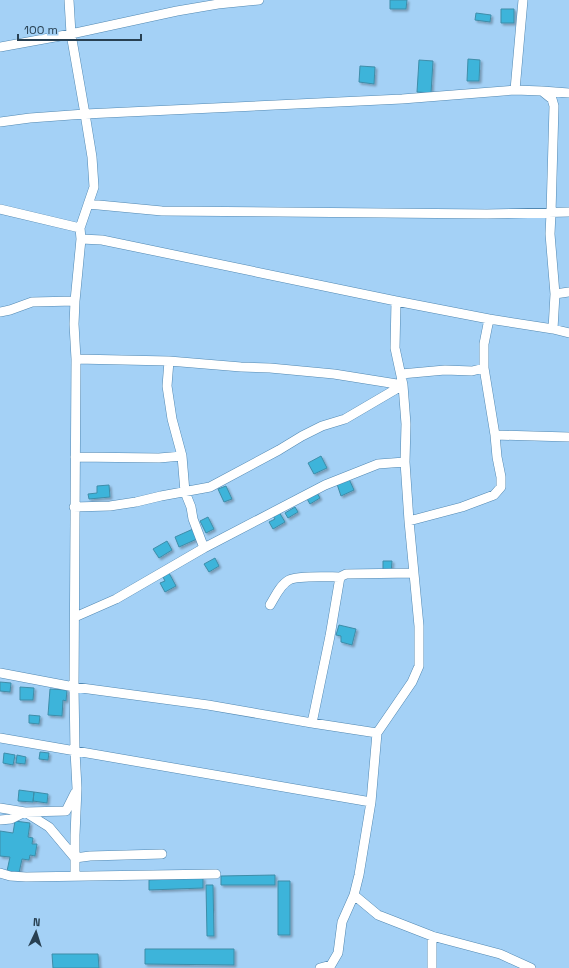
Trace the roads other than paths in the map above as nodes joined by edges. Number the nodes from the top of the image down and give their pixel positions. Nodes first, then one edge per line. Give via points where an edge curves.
1 (69, 0) edge
2 (259, 0) edge
3 (523, 0) edge
4 (71, 34) junction
5 (0, 47) edge
6 (515, 90) junction
7 (542, 91) junction
8 (569, 93) edge
9 (85, 114) junction
10 (0, 122) edge
11 (88, 204) junction
12 (0, 209) edge
13 (569, 212) edge
14 (551, 213) junction
15 (80, 228) junction
16 (81, 240) junction
17 (569, 292) edge
18 (555, 294) junction
19 (75, 301) junction
20 (396, 301) junction
21 (0, 312) edge
22 (489, 319) junction
23 (553, 329) junction
24 (569, 333) edge
25 (76, 359) junction
26 (169, 361) junction
27 (484, 368) junction
28 (400, 374) junction
29 (403, 385) junction
30 (495, 435) junction
31 (569, 437) edge
32 (182, 456) junction
33 (75, 457) junction
34 (406, 462) junction
35 (185, 492) junction
36 (74, 507) junction
37 (409, 521) junction
38 (204, 548) junction
39 (414, 573) junction
40 (340, 577) junction
41 (270, 606) dead end
42 (75, 618) junction
43 (0, 673) edge
44 (74, 687) junction
45 (312, 723) junction
46 (377, 733) junction
47 (0, 738) edge
48 (74, 751) junction
49 (77, 788) junction
50 (371, 802) junction
51 (0, 808) edge
52 (26, 812) junction
53 (0, 820) edge
54 (162, 854) dead end
55 (75, 858) junction
56 (0, 873) edge
57 (216, 874) dead end
58 (75, 876) junction
59 (354, 895) junction
60 (432, 936) junction
61 (332, 967) edge
62 (320, 968) edge
63 (432, 968) edge
64 (531, 968) edge

1 - 4 street
2 - 4 street via 177,11
3 - 6 street
4 - 5 street
4 - 9 street
6 - 7 street
6 - 9 street via 402,99
7 - 8 street
7 - 14 street via 552,100 554,106
9 - 10 street
9 - 11 street via 94,187
11 - 14 street via 162,211
11 - 15 street
12 - 15 street
13 - 14 street
14 - 18 street via 550,234
15 - 16 street
16 - 19 street
16 - 20 street via 102,240
17 - 18 street
18 - 23 street
19 - 21 street via 32,302
19 - 25 street
20 - 22 street
20 - 28 street via 395,348
22 - 23 street
22 - 27 street via 484,344
23 - 24 street
25 - 26 street
25 - 33 street
26 - 29 street via 334,374
26 - 32 street via 167,386 172,419
27 - 28 street via 472,371 445,370
27 - 30 street
28 - 29 street
29 - 34 street
29 - 35 street via 345,419 302,436 210,488
30 - 31 street
30 - 37 street via 501,487 494,495 462,507
32 - 33 street
32 - 35 street
33 - 36 street
34 - 37 street
34 - 38 street via 378,464 325,485
35 - 36 street via 110,506
35 - 38 street via 191,507 192,519
36 - 42 street
37 - 39 street
38 - 42 street via 116,599
39 - 40 street via 346,574
39 - 46 street via 419,626 419,666 412,682
40 - 41 street via 290,580 284,584
40 - 45 street
42 - 44 street
43 - 44 street
44 - 45 street via 208,705
44 - 48 street
45 - 46 street
46 - 50 street
47 - 48 street
48 - 49 street
48 - 50 street
49 - 52 street via 66,811
49 - 55 street
50 - 59 street
51 - 52 street
52 - 53 street via 11,819
52 - 55 street via 49,827
54 - 55 street
55 - 58 street
56 - 58 street via 26,877
57 - 58 street
59 - 60 street via 378,915
59 - 61 street via 342,922 338,953
60 - 63 street
60 - 64 street via 500,954
61 - 62 street

